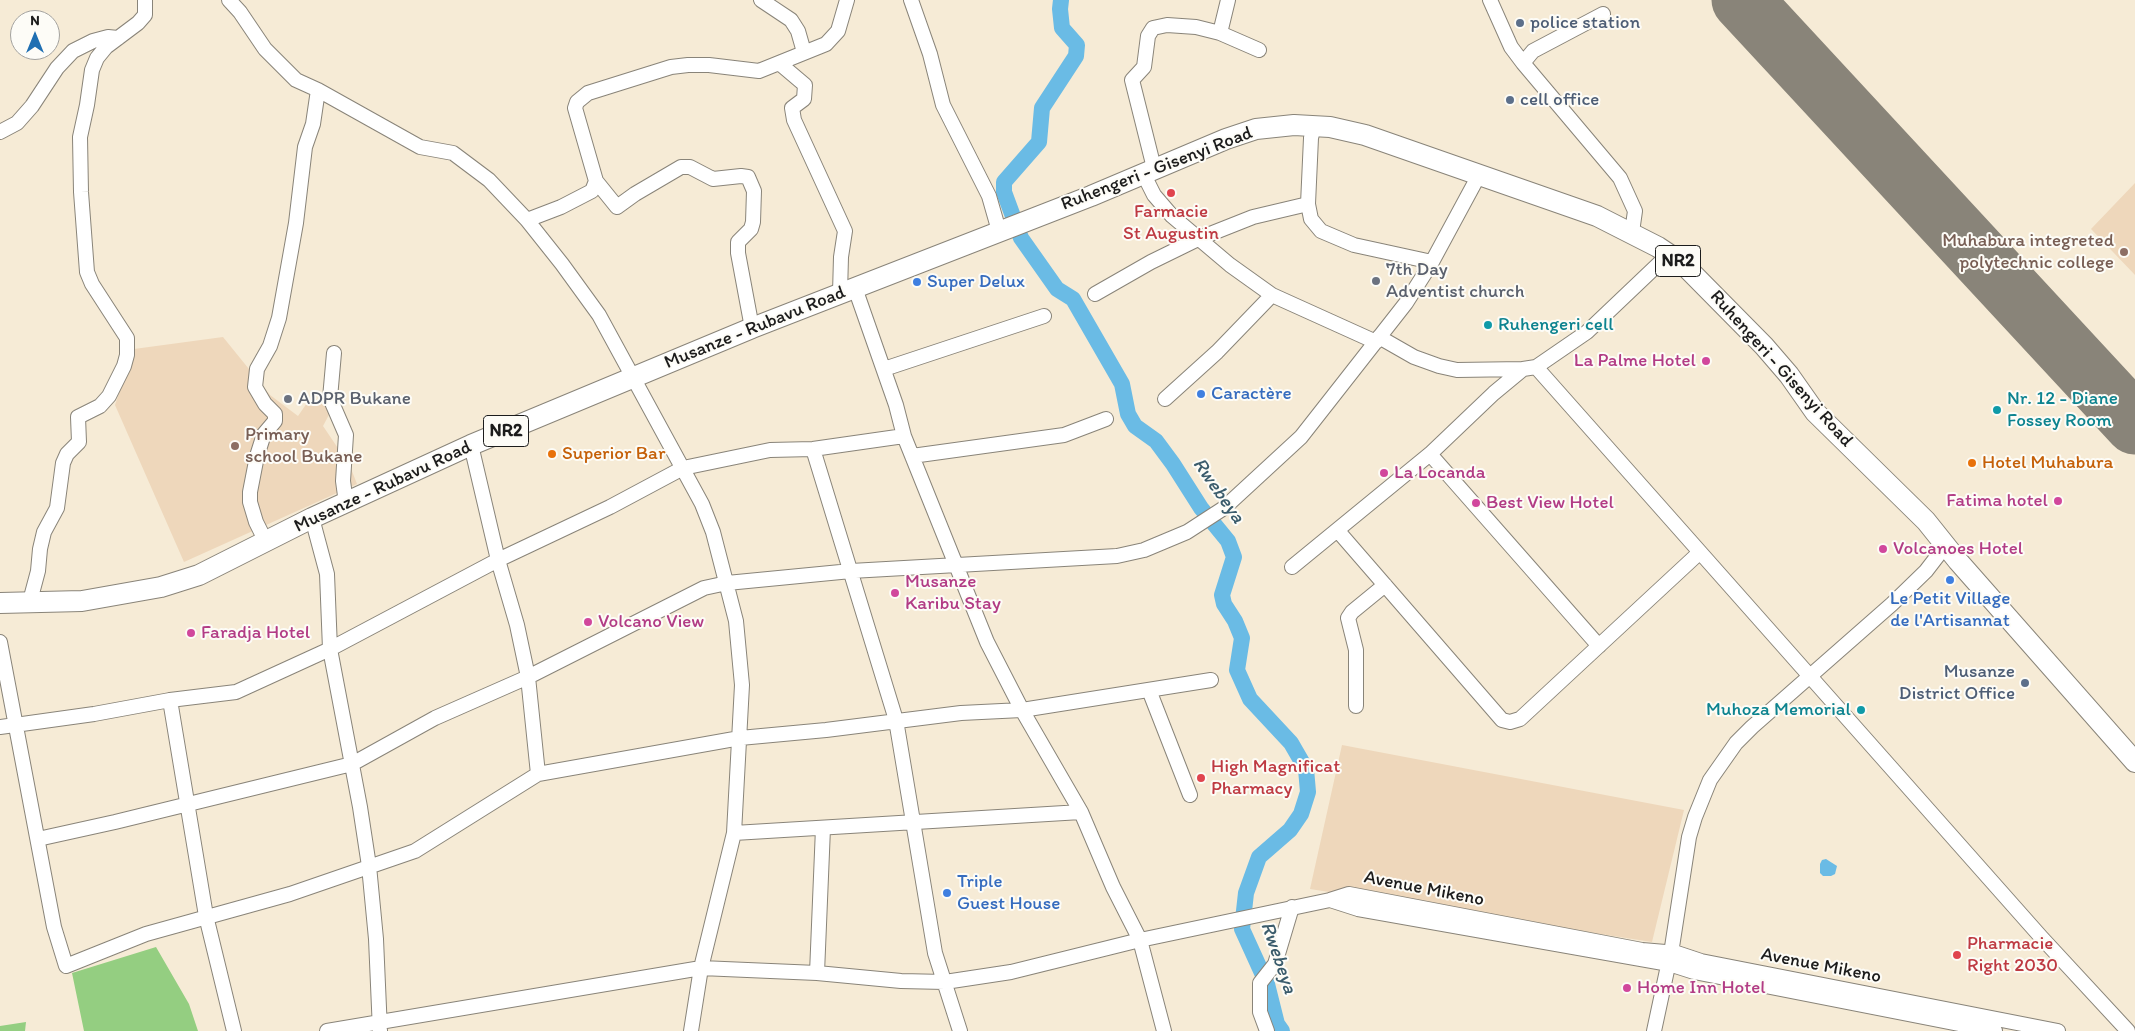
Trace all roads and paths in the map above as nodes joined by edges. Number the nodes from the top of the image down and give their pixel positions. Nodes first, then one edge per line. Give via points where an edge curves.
1 (145, 0) edge
2 (230, 0) edge
3 (761, 0) edge
4 (846, 0) edge
5 (912, 0) edge
6 (1228, 0) edge
7 (1490, 0) edge
8 (1603, 14) dead end
9 (1220, 33) junction
10 (118, 38) junction
11 (1259, 50) dead end
12 (804, 52) junction
13 (779, 63) junction
14 (1523, 63) junction
15 (318, 90) junction
16 (1314, 126) junction
17 (0, 132) edge
18 (1148, 171) junction
19 (1478, 175) junction
20 (596, 181) junction
21 (1308, 204) junction
22 (527, 220) junction
23 (1003, 230) junction
24 (1632, 232) junction
25 (1200, 238) junction
26 (1669, 254) junction
27 (1432, 262) junction
28 (847, 290) junction
29 (1095, 294) dead end
30 (1272, 295) junction
31 (1044, 316) dead end
32 (752, 328) junction
33 (1378, 340) junction
34 (334, 353) dead end
35 (1529, 368) junction
36 (884, 369) junction
37 (632, 378) junction
38 (1165, 399) dead end
39 (1106, 419) dead end
40 (904, 436) junction
41 (471, 445) junction
42 (813, 449) junction
43 (1430, 454) junction
44 (912, 456) junction
45 (683, 468) junction
46 (346, 503) junction
47 (312, 518) junction
48 (1338, 531) junction
49 (266, 542) junction
50 (1946, 545) junction
51 (1699, 553) junction
52 (498, 560) junction
53 (955, 566) junction
54 (1292, 567) dead end
55 (851, 571) junction
56 (727, 583) junction
57 (1385, 585) junction
58 (30, 601) junction
59 (0, 603) edge
60 (0, 642) edge
61 (1599, 646) junction
62 (330, 649) junction
63 (528, 677) junction
64 (1810, 677) junction
65 (1211, 680) dead end
66 (1149, 690) junction
67 (170, 700) junction
68 (1356, 706) dead end
69 (1022, 710) junction
70 (896, 720) junction
71 (16, 724) junction
72 (0, 727) edge
73 (740, 738) junction
74 (2135, 762) edge
75 (352, 764) junction
76 (538, 774) junction
77 (1190, 795) dead end
78 (188, 803) junction
79 (1081, 812) junction
80 (914, 824) junction
81 (823, 828) junction
82 (734, 833) junction
83 (38, 838) junction
84 (368, 866) junction
85 (1292, 907) junction
86 (206, 916) junction
87 (1140, 940) junction
88 (1670, 958) junction
89 (701, 968) junction
90 (817, 973) junction
91 (945, 982) junction
92 (380, 1027) edge
93 (234, 1031) edge
94 (327, 1031) edge
95 (691, 1031) edge
96 (960, 1031) edge
97 (1164, 1031) edge
98 (1267, 1031) edge
99 (1654, 1031) edge
100 (1995, 1031) edge
101 (2058, 1031) edge
102 (2128, 1031) edge

1 - 10 street via 145,15
2 - 15 street via 265,49 296,80
3 - 12 street via 791,20
4 - 12 street via 838,31 826,44
5 - 23 street via 943,105
6 - 9 street
7 - 14 street via 1508,40
8 - 14 street via 1533,51
9 - 11 street
9 - 18 street via 1167,25 1153,28 1148,36 1144,67 1132,80
10 - 17 street via 93,41 73,51 17,123
10 - 58 street via 98,58 90,77 80,137 81,192 87,272 127,338 127,355 109,396 100,406 78,418 78,442 64,463 58,508 44,532
12 - 13 street
13 - 20 street via 760,71 709,65 671,67 588,93 575,108
13 - 28 street via 805,85 804,99 792,108 794,120 845,231 842,257
14 - 24 street via 1620,178 1635,211
15 - 22 street via 420,147 453,153 489,180
15 - 49 street via 313,124 305,147 296,223 279,318 270,346 257,369 255,388 275,414 275,421 264,434 250,492 256,522
16 - 18 highway, Ruhengeri - Gisenyi Road / NR2 via 1256,130
16 - 19 highway, Ruhengeri - Gisenyi Road / NR2 via 1365,134
16 - 21 street
18 - 23 highway, Ruhengeri - Gisenyi Road / NR2
18 - 25 street via 1154,195 1172,216
19 - 24 highway, Ruhengeri - Gisenyi Road / NR2 via 1597,216
19 - 27 street
20 - 22 street via 592,191
20 - 32 street via 617,207 681,167 690,167 713,179 748,177 754,191 753,222 751,229 738,242 738,253
21 - 25 street via 1253,217
21 - 27 street via 1311,218 1328,235 1354,245
22 - 37 street via 598,315
23 - 28 highway, Musanze - Rubavu Road / NR2
24 - 26 highway, Ruhengeri - Gisenyi Road / NR2
25 - 29 street
25 - 30 street via 1230,265
26 - 35 street via 1587,332
26 - 50 highway, Ruhengeri - Gisenyi Road / NR2 via 1694,274 1764,346 1815,412
27 - 33 street
28 - 32 highway, Musanze - Rubavu Road / NR2
28 - 36 street
30 - 33 street
30 - 38 street via 1217,352
31 - 36 street
32 - 37 highway, Musanze - Rubavu Road / NR2
33 - 35 street via 1438,366 1457,370
33 - 53 street via 1301,437 1224,508 1187,532 1144,550 1117,556
34 - 46 street via 330,398 346,435 343,481
35 - 43 street via 1494,392
35 - 51 street
36 - 40 street
37 - 41 highway, Musanze - Rubavu Road / NR2
37 - 45 street
39 - 44 street via 1064,435
40 - 42 street
40 - 44 street
41 - 46 highway, Musanze - Rubavu Road / NR2
41 - 52 street
42 - 45 street via 770,450
42 - 55 street
43 - 48 street
43 - 61 street
44 - 53 street
45 - 52 street
45 - 56 street via 702,504
46 - 47 highway, Musanze - Rubavu Road / NR2
47 - 49 highway, Musanze - Rubavu Road / NR2
47 - 62 street via 328,574
48 - 54 street
48 - 57 street
49 - 58 highway, Musanze - Rubavu Road / NR2 via 199,575 161,587 82,601
50 - 64 street via 1926,572
50 - 74 highway, Ruhengeri - Gisenyi Road / NR2
51 - 61 street
51 - 64 street
52 - 62 street
52 - 63 street
53 - 55 street
53 - 69 street via 987,642
55 - 56 street
55 - 70 street
56 - 63 street via 704,588
56 - 73 street via 736,621 742,685
57 - 61 street via 1502,720 1520,719
57 - 68 street via 1348,618 1356,650
58 - 59 highway, Musanze - Rubavu Road / NR2
60 - 71 street
62 - 67 street via 236,692
62 - 75 street
63 - 75 street via 435,718
63 - 76 street
64 - 88 street via 1752,727 1710,780 1689,837
64 - 102 street via 2040,937
65 - 66 street
66 - 69 street
66 - 77 street
67 - 71 street
67 - 78 street
69 - 70 street via 961,712
69 - 79 street
70 - 73 street
70 - 80 street
71 - 72 street
71 - 83 street
73 - 76 street
73 - 82 street
75 - 78 street
75 - 84 street
76 - 84 street via 415,851
78 - 83 street
78 - 86 street
79 - 80 street
79 - 87 street via 1112,887
80 - 81 street
80 - 91 street via 933,945
81 - 82 street
81 - 90 street
82 - 89 street
83 - 86 street via 54,927 66,966 146,934
84 - 86 street via 290,894
84 - 92 street via 376,939
85 - 87 street, Avenue Mikeno
85 - 88 street, Avenue Mikeno via 1357,895
85 - 98 street via 1275,964 1260,983 1260,1012
86 - 93 street
87 - 91 street, Avenue Mikeno via 1012,972
87 - 97 street
88 - 99 street
88 - 100 street, Avenue Mikeno via 1694,972
88 - 101 street, Avenue Mikeno
89 - 90 street, Avenue Mikeno
89 - 92 street, Avenue Mikeno via 483,1004
89 - 95 street
90 - 91 street, Avenue Mikeno
91 - 96 street
92 - 94 street, Avenue Mikeno

